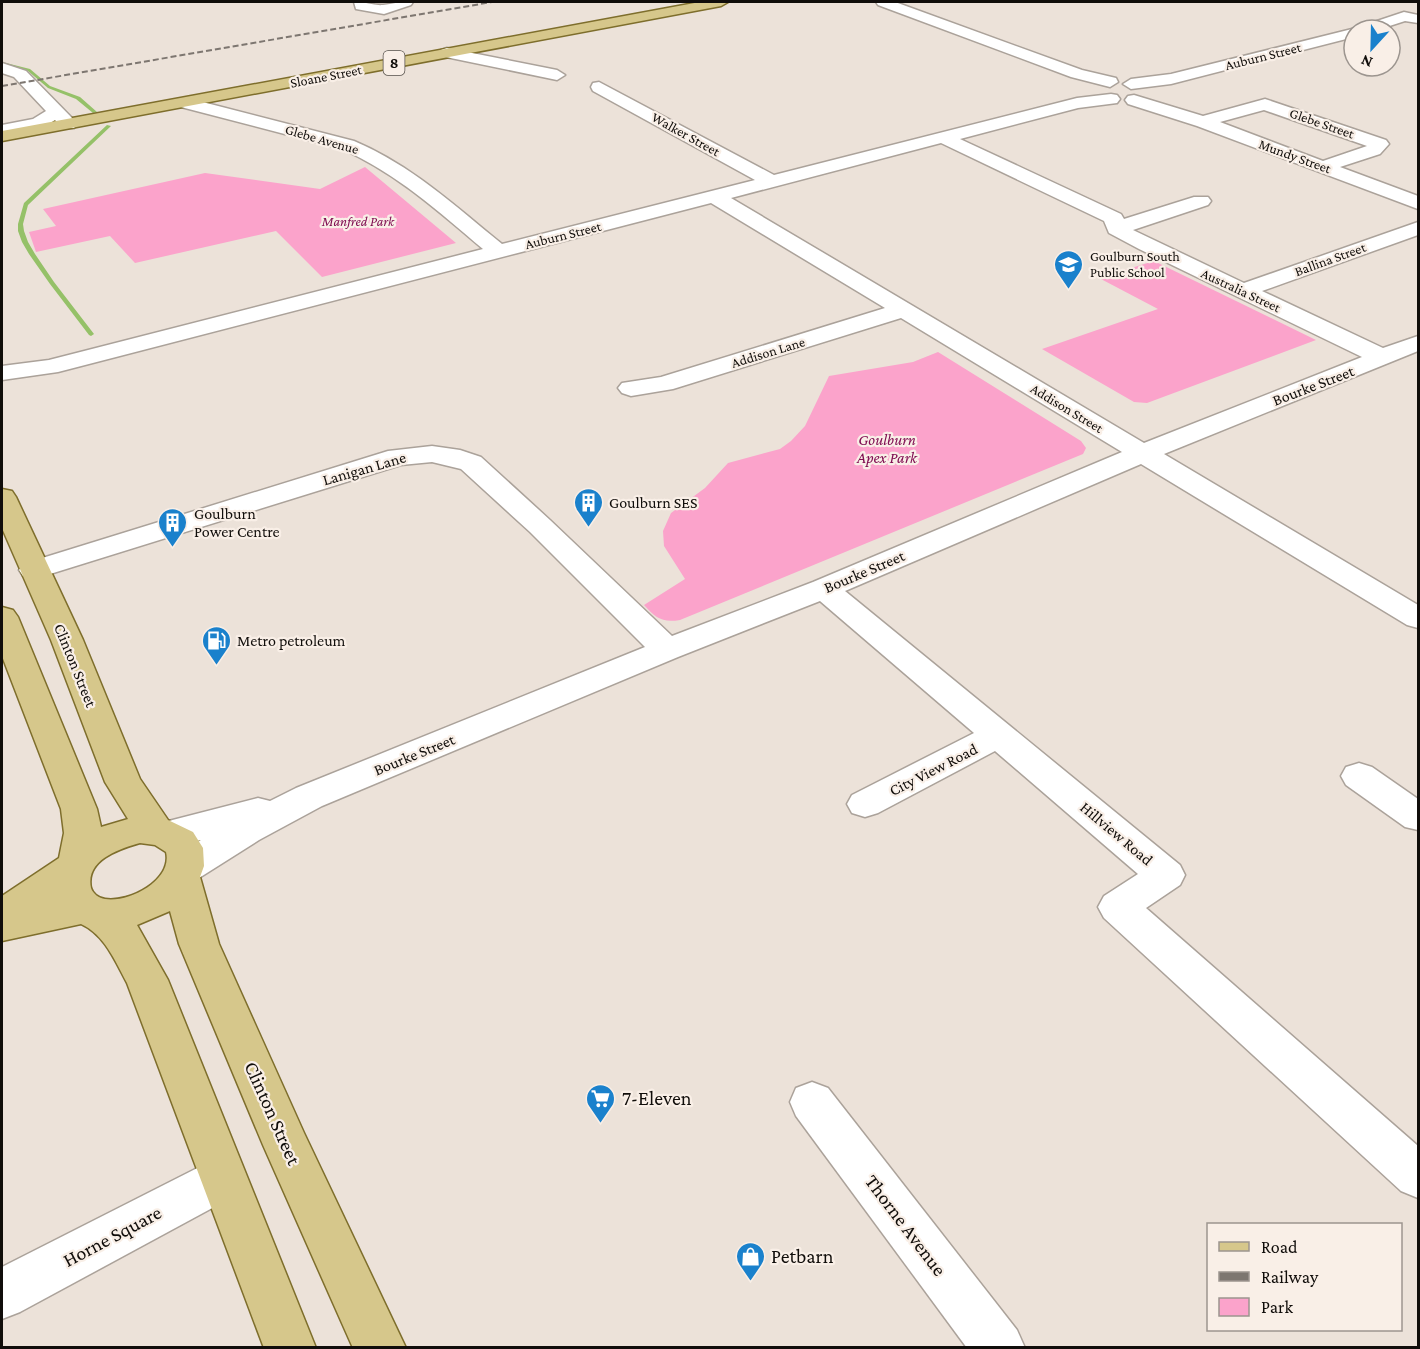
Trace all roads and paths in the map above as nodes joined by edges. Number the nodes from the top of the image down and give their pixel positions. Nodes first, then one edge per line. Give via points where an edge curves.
1 (361, 2) edge
2 (406, 2) edge
3 (721, 2) edge
4 (883, 2) edge
5 (1416, 2) edge
6 (1411, 17) edge
7 (1342, 35) edge
8 (447, 53) junction
9 (2, 68) edge
10 (557, 75) dead end
11 (599, 87) dead end
12 (1103, 90) junction
13 (1140, 93) junction
14 (187, 103) junction
15 (62, 118) junction
16 (1203, 122) junction
17 (2, 130) edge
18 (2, 136) edge
19 (944, 138) junction
20 (1322, 167) junction
21 (773, 182) junction
22 (715, 197) junction
23 (1201, 201) dead end
24 (1419, 203) edge
25 (1419, 228) edge
26 (1116, 229) junction
27 (499, 252) junction
28 (1242, 291) junction
29 (903, 310) junction
30 (1419, 343) edge
31 (1384, 358) junction
32 (49, 367) junction
33 (2, 373) edge
34 (2, 385) edge
35 (632, 388) dead end
36 (1142, 453) junction
37 (2, 497) edge
38 (34, 570) junction
39 (824, 589) junction
40 (2, 617) edge
41 (1419, 618) edge
42 (667, 650) junction
43 (1000, 734) junction
44 (1359, 776) dead end
45 (865, 804) dead end
46 (1419, 817) edge
47 (172, 852) junction
48 (76, 864) junction
49 (91, 911) junction
50 (2, 916) edge
51 (2, 926) edge
52 (812, 1102) dead end
53 (1419, 1176) edge
54 (223, 1177) junction
55 (2, 1294) edge
56 (380, 1346) edge
57 (290, 1347) edge
58 (999, 1347) edge

1 - 2 street via 362,6 384,10
3 - 8 main road, Sloane Street / 8
4 - 12 street via 1077,74
5 - 6 street
7 - 13 street, Auburn Street via 1171,79
8 - 10 street
8 - 14 main road, Sloane Street / 8
9 - 15 street via 20,75
11 - 21 street, Walker Street
12 - 13 street, Auburn Street
12 - 19 street, Auburn Street via 1077,103
13 - 16 street, Mundy Street
14 - 15 main road, Sloane Street / 8
14 - 27 street, Glebe Avenue via 371,153
15 - 17 street
15 - 18 main road, Sloane Street / 8
16 - 20 street, Mundy Street
16 - 20 street, Glebe Street via 1265,104 1380,144
19 - 21 street, Auburn Street
19 - 26 street, Australia Street via 1114,218
20 - 24 street, Mundy Street
21 - 22 street, Auburn Street
22 - 27 street, Auburn Street
22 - 29 street, Addison Street
23 - 26 street
25 - 28 street, Ballina Street
26 - 28 street, Australia Street
27 - 32 street, Auburn Street
28 - 31 street, Australia Street
29 - 35 street, Addison Lane via 664,384
29 - 36 street, Addison Street
30 - 31 street, Bourke Street
31 - 36 street, Bourke Street
32 - 33 street, Auburn Street
32 - 34 street, Auburn Street
36 - 39 street, Bourke Street
36 - 41 street, Addison Street
37 - 38 main road, Clinton Street
38 - 42 street, Lanigan Lane via 398,457 447,455 471,463
38 - 47 main road, Clinton Street via 67,640 123,782
39 - 42 street, Bourke Street
39 - 43 street, Hillview Road
40 - 48 main road via 79,809 83,833
42 - 47 street, Bourke Street via 309,797 246,830
43 - 45 street, City View Road
43 - 53 street, Hillview Road via 1166,875 1118,907
44 - 46 street
47 - 48 main road via 140,829 112,836 87,851
47 - 49 main road via 172,889 130,912
47 - 56 main road, Clinton Street via 199,944 286,1145
48 - 49 main road via 70,890 77,903
48 - 50 main road
49 - 51 main road
49 - 54 main road via 122,935 147,980
52 - 58 street, Thorne Avenue
54 - 55 street, Horne Square
54 - 57 main road

